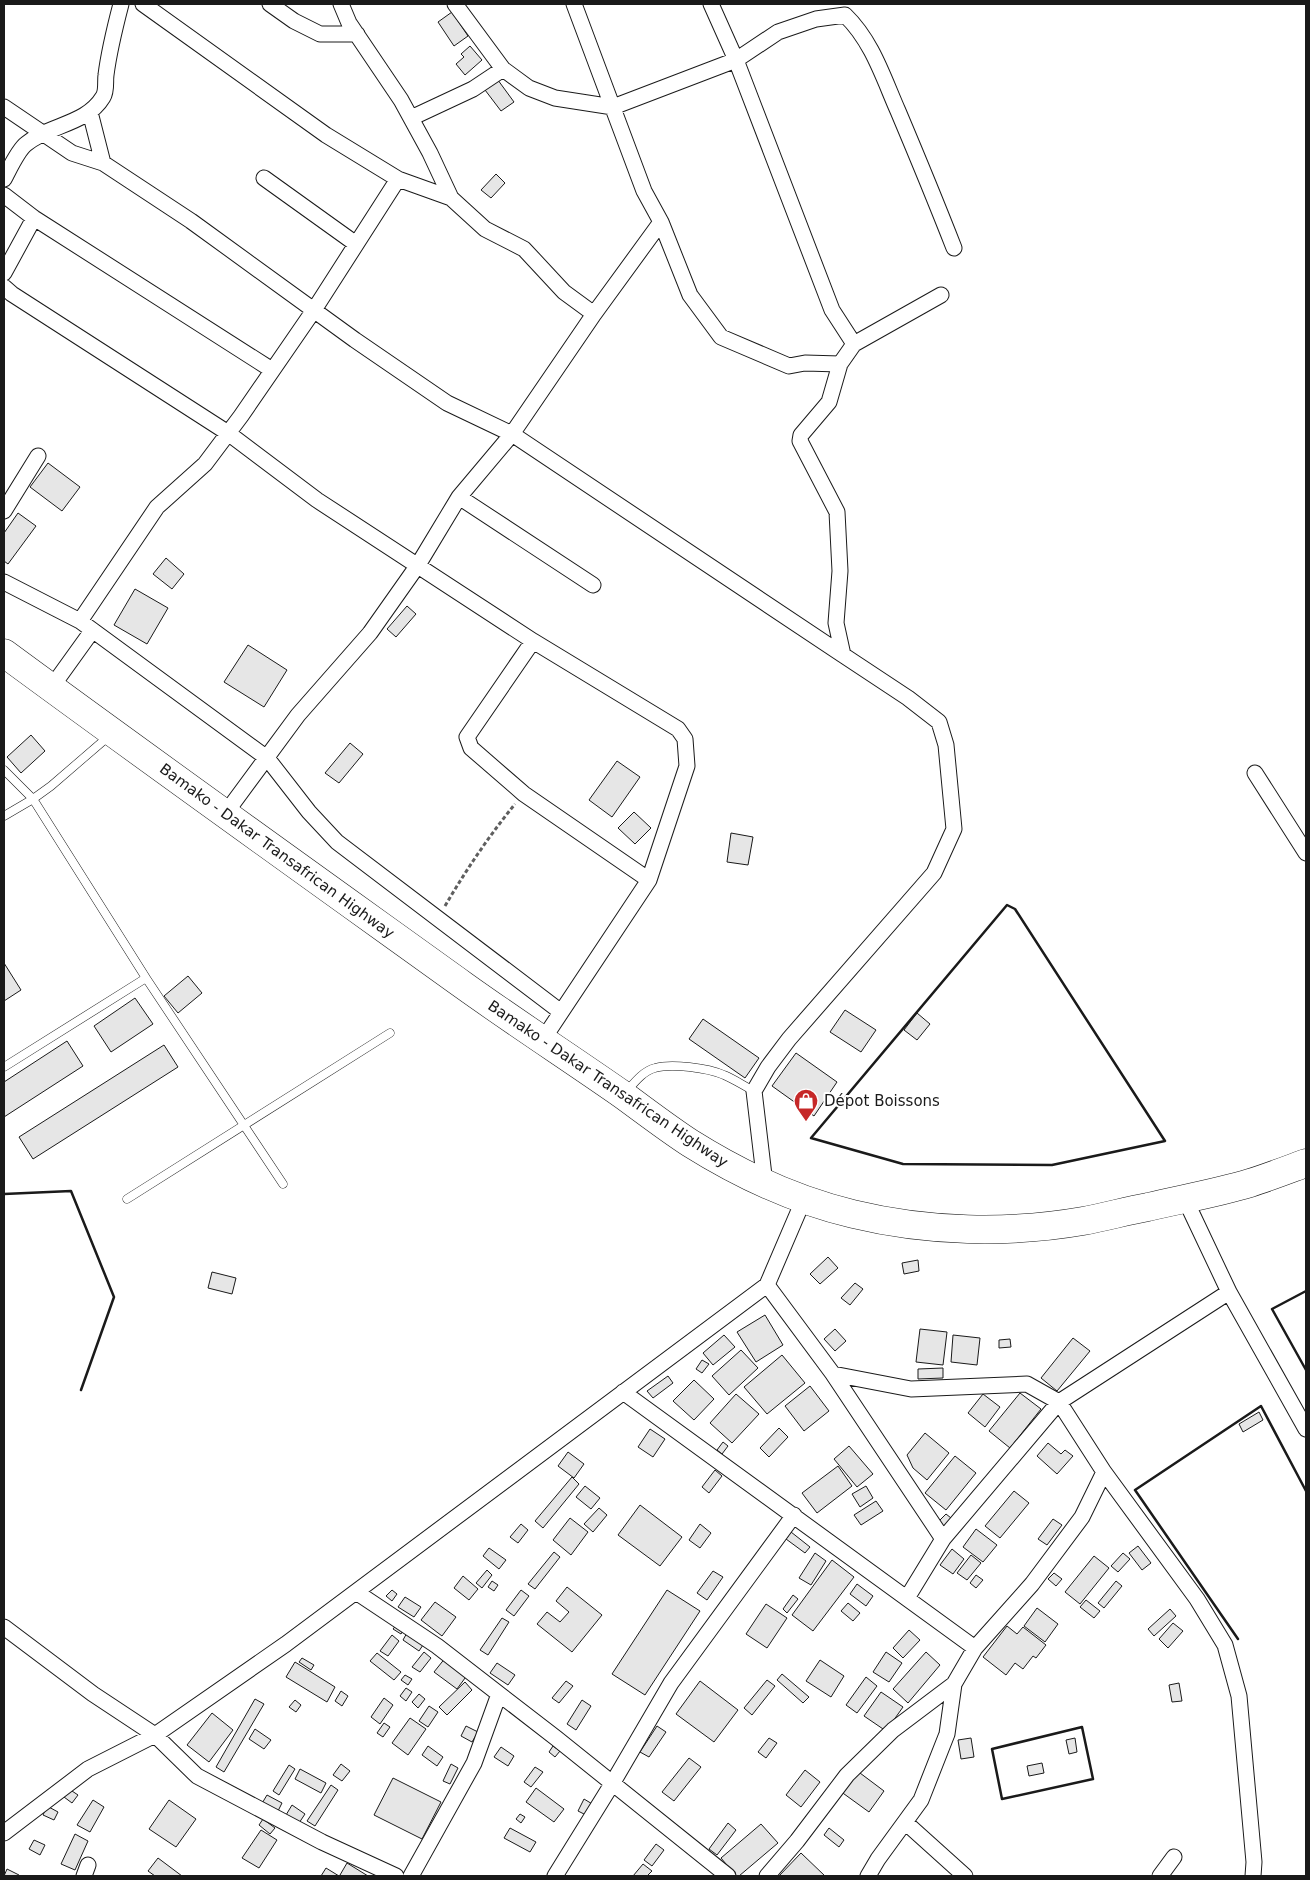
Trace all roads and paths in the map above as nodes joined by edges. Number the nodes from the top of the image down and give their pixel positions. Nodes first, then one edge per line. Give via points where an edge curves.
1 (121, 4) edge
2 (143, 4) edge
3 (272, 4) edge
4 (341, 4) edge
5 (455, 4) edge
6 (574, 4) edge
7 (711, 4) edge
8 (357, 34) junction
9 (736, 60) junction
10 (502, 69) junction
11 (4, 107) edge
12 (612, 107) junction
13 (90, 112) junction
14 (411, 118) junction
15 (42, 134) junction
16 (103, 163) junction
17 (264, 178) dead end
18 (4, 179) edge
19 (398, 179) junction
20 (4, 195) edge
21 (451, 198) junction
22 (34, 218) junction
23 (661, 222) junction
24 (356, 244) junction
25 (954, 248) dead end
26 (4, 273) edge
27 (4, 287) edge
28 (942, 295) dead end
29 (314, 310) junction
30 (594, 314) junction
31 (854, 344) junction
32 (840, 364) junction
33 (272, 370) junction
34 (228, 434) junction
35 (512, 434) junction
36 (38, 456) dead end
37 (459, 497) junction
38 (4, 511) edge
39 (418, 565) junction
40 (4, 582) edge
41 (593, 585) dead end
42 (80, 621) junction
43 (92, 631) junction
44 (533, 641) junction
45 (4, 653) edge
46 (843, 655) junction
47 (51, 688) junction
48 (112, 733) junction
49 (266, 758) junction
50 (4, 770) edge
51 (1255, 773) dead end
52 (524, 794) junction
53 (33, 799) junction
54 (225, 814) junction
55 (4, 816) edge
56 (1306, 854) edge
57 (649, 880) junction
58 (437, 918) junction
59 (146, 978) junction
60 (561, 1012) junction
61 (390, 1033) dead end
62 (542, 1041) junction
63 (4, 1067) edge
64 (754, 1091) junction
65 (623, 1095) junction
66 (244, 1125) junction
67 (1306, 1163) edge
68 (283, 1184) dead end
69 (765, 1184) junction
70 (127, 1199) dead end
71 (1185, 1199) junction
72 (803, 1201) junction
73 (766, 1285) junction
74 (1229, 1292) junction
75 (833, 1374) junction
76 (623, 1392) junction
77 (1059, 1402) junction
78 (1306, 1429) edge
79 (1104, 1472) junction
80 (794, 1515) junction
81 (943, 1539) junction
82 (356, 1592) junction
83 (907, 1598) junction
84 (4, 1626) edge
85 (975, 1648) junction
86 (954, 1684) junction
87 (499, 1694) junction
88 (155, 1735) junction
89 (612, 1784) junction
90 (905, 1822) junction
91 (4, 1833) edge
92 (1174, 1857) dead end
93 (396, 1876) edge
94 (411, 1876) edge
95 (555, 1876) edge
96 (728, 1876) edge
97 (767, 1876) edge
98 (868, 1876) edge
99 (965, 1876) edge
100 (1160, 1876) edge
101 (1253, 1876) edge

1 - 13 street via 104,96
2 - 19 street via 326,135
3 - 8 street via 294,21 320,34
4 - 8 street
5 - 10 street
6 - 12 street
7 - 9 street
8 - 14 street
9 - 12 street
9 - 25 street via 778,32 816,19 844,15 858,28 871,50
9 - 31 street via 832,310
10 - 12 street via 528,88 555,98
10 - 14 street via 473,89
11 - 15 street
12 - 23 street via 644,191
13 - 15 street
13 - 16 street
14 - 21 street
15 - 16 street via 72,153
15 - 18 street via 25,144
16 - 29 street via 191,221
17 - 24 street
19 - 21 street
19 - 24 street
20 - 22 street
21 - 30 street via 485,229 524,249 564,292
22 - 26 street
22 - 33 street
23 - 30 street
23 - 32 street via 690,296 721,337 789,366 805,362
24 - 29 street
27 - 34 street
28 - 31 street
29 - 33 street
29 - 35 street via 447,403
30 - 35 street
31 - 32 street
32 - 46 street via 829,402 801,435 800,441 837,512 840,571 836,624
33 - 34 street
34 - 39 street via 317,500
34 - 42 street via 205,464 157,507
35 - 37 street
35 - 46 street
36 - 38 street
37 - 39 street
37 - 41 street
39 - 44 street
39 - 49 street via 370,633 298,715
40 - 42 street
42 - 43 street
43 - 47 street
43 - 49 street
44 - 52 street via 467,737 471,748
44 - 57 street via 678,729 685,739 687,766
45 - 47 highway, Bamako - Dakar Transafrican Highway
46 - 64 street via 939,722 946,745 954,829 934,873 789,1039
47 - 48 highway, Bamako - Dakar Transafrican Highway
48 - 53 lane
48 - 54 highway, Bamako - Dakar Transafrican Highway
49 - 54 street
49 - 58 street via 336,842
50 - 53 lane
51 - 56 street
52 - 57 street
52 - 58 path via 496,827
53 - 55 lane
53 - 59 lane
54 - 62 highway, Bamako - Dakar Transafrican Highway
57 - 60 street
58 - 60 street
59 - 63 lane
59 - 66 lane
60 - 62 street
61 - 66 lane
62 - 65 highway, Bamako - Dakar Transafrican Highway
64 - 65 lane via 722,1074 668,1066 654,1068
64 - 69 street
65 - 69 highway, Bamako - Dakar Transafrican Highway via 687,1141
66 - 68 lane
66 - 70 lane
67 - 71 highway, Bamako - Dakar Transafrican Highway via 1248,1183
69 - 72 highway, Bamako - Dakar Transafrican Highway
71 - 72 highway, Bamako - Dakar Transafrican Highway via 1082,1221 982,1229 901,1223
71 - 74 street
72 - 73 street
73 - 75 street
73 - 76 street
74 - 77 street
74 - 78 street
75 - 77 street via 911,1389 1027,1384
75 - 81 street
76 - 80 street
76 - 82 street
77 - 79 street
77 - 81 street
79 - 85 street via 1082,1517 1032,1584
79 - 101 street via 1197,1599 1225,1645 1238,1696
80 - 83 street
80 - 89 street via 671,1683
81 - 83 street
82 - 87 street via 437,1646
82 - 88 street
83 - 85 street
84 - 88 street via 93,1694
85 - 86 street
86 - 90 street via 947,1734 921,1800
86 - 97 street via 893,1730 847,1774
87 - 89 street
87 - 94 street via 474,1764
88 - 91 street via 88,1769
88 - 93 street via 197,1776 322,1842
89 - 95 street
89 - 96 street
90 - 98 street
90 - 99 street
92 - 100 street

